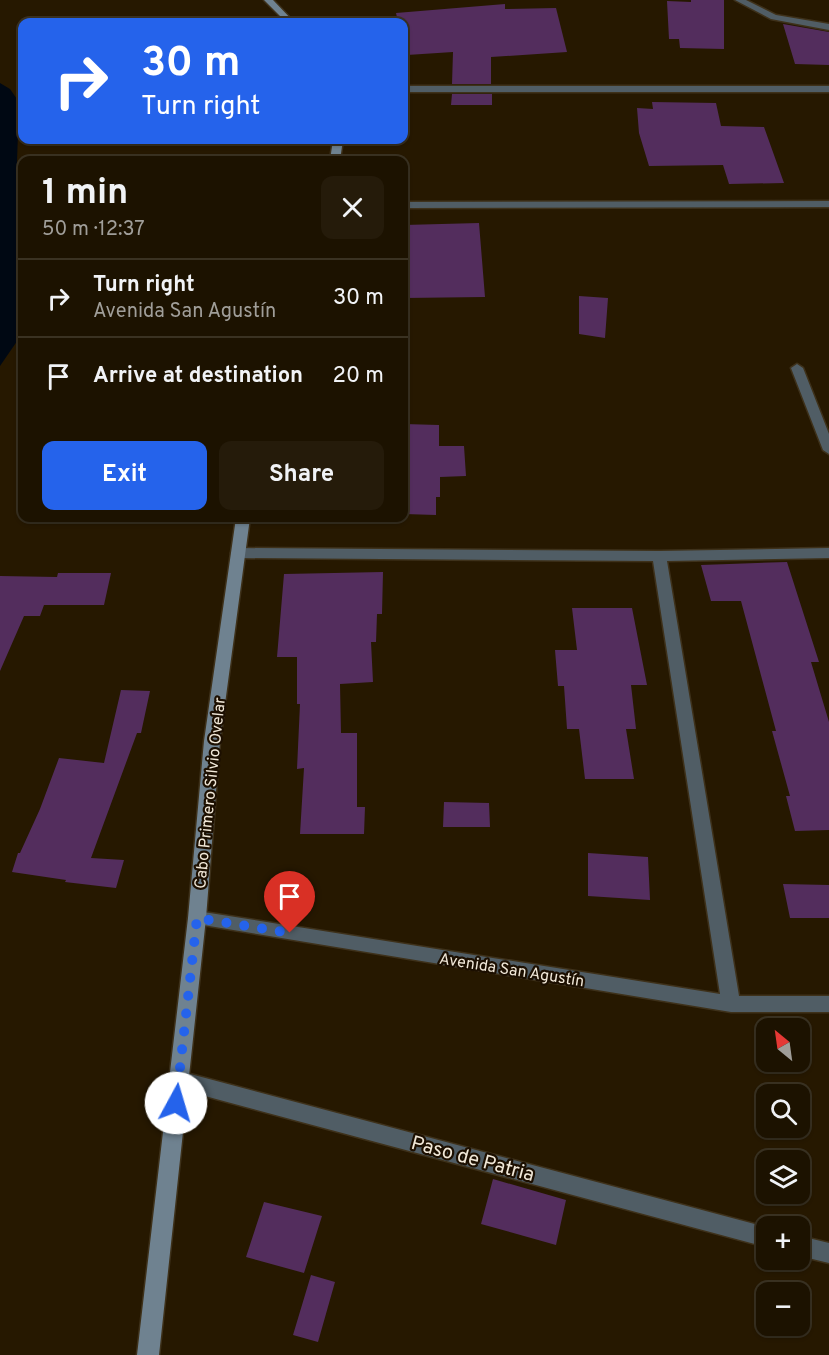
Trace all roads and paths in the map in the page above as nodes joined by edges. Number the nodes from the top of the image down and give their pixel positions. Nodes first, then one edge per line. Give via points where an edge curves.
1 (268, 0) edge
2 (739, 0) edge
3 (286, 18) edge
4 (829, 27) edge
5 (408, 89) edge
6 (829, 89) edge
7 (829, 204) edge
8 (408, 205) edge
9 (797, 368) dead end
10 (829, 450) edge
11 (242, 522) edge
12 (238, 553) junction
13 (829, 553) edge
14 (659, 556) junction
15 (197, 918) junction
16 (731, 1004) junction
17 (829, 1004) edge
18 (179, 1080) junction
19 (756, 1234) edge
20 (810, 1249) edge
21 (829, 1254) edge
22 (148, 1355) edge

1 - 3 main road
2 - 4 street via 774,17
5 - 6 street
7 - 8 street
9 - 10 street
11 - 12 main road, Cabo Primero Silvio Ovelar
12 - 14 street
12 - 15 main road, Cabo Primero Silvio Ovelar via 212,741
13 - 14 street
14 - 16 street
15 - 16 street, Avenida San Agustín
15 - 18 main road, Cabo Primero Silvio Ovelar
16 - 17 street, Avenida San Agustín
18 - 19 street, Paso de Patria
18 - 22 main road, Cabo Primero Silvio Ovelar
20 - 21 street

